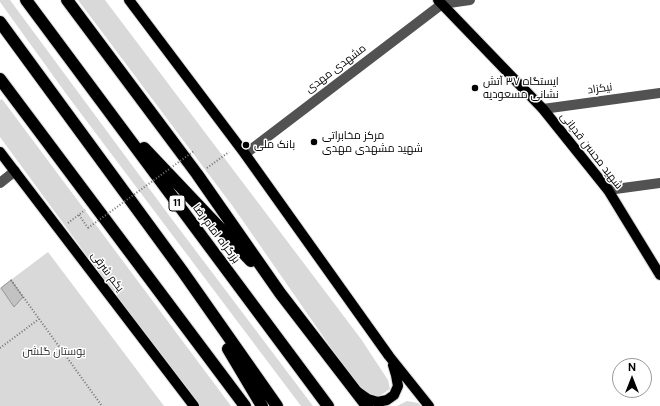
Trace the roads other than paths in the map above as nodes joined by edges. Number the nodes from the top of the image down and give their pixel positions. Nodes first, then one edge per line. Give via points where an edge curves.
1 (26, 0) edge
2 (67, 0) edge
3 (129, 0) edge
4 (470, 0) edge
5 (440, 2) edge
6 (0, 22) edge
7 (0, 79) edge
8 (0, 91) edge
9 (660, 93) edge
10 (12, 95) junction
11 (104, 105) junction
12 (543, 109) junction
13 (0, 152) edge
14 (245, 154) junction
15 (15, 171) junction
16 (0, 183) edge
17 (660, 183) edge
18 (608, 190) junction
19 (659, 271) edge
20 (183, 272) junction
21 (280, 293) junction
22 (389, 356) junction
23 (353, 388) junction
24 (194, 406) edge
25 (245, 406) edge
26 (262, 406) edge
27 (277, 406) edge
28 (328, 406) edge
29 (367, 406) edge
30 (429, 406) edge

1 - 11 highway, بزرگراه امام رضا / 11
2 - 21 highway via 197,174
3 - 14 main road
4 - 5 street
5 - 12 main road, شهید محسن قدیانی
5 - 14 street, مشهدی مهدی
6 - 20 highway
7 - 10 highway
8 - 10 main road
9 - 12 street, نیکزاد
10 - 25 highway
11 - 21 highway
11 - 28 highway, بزرگراه امام رضا / 11
12 - 18 main road, شهید محسن قدیانی
13 - 15 main road, یکم شرقی
14 - 22 main road
15 - 16 street
15 - 24 main road, یکم شرقی
17 - 18 street
18 - 19 main road, شهید محسن قدیانی
20 - 26 highway
20 - 27 highway
21 - 23 highway
22 - 23 main road via 398,386 394,395 378,402 368,399
22 - 30 main road
23 - 29 highway

